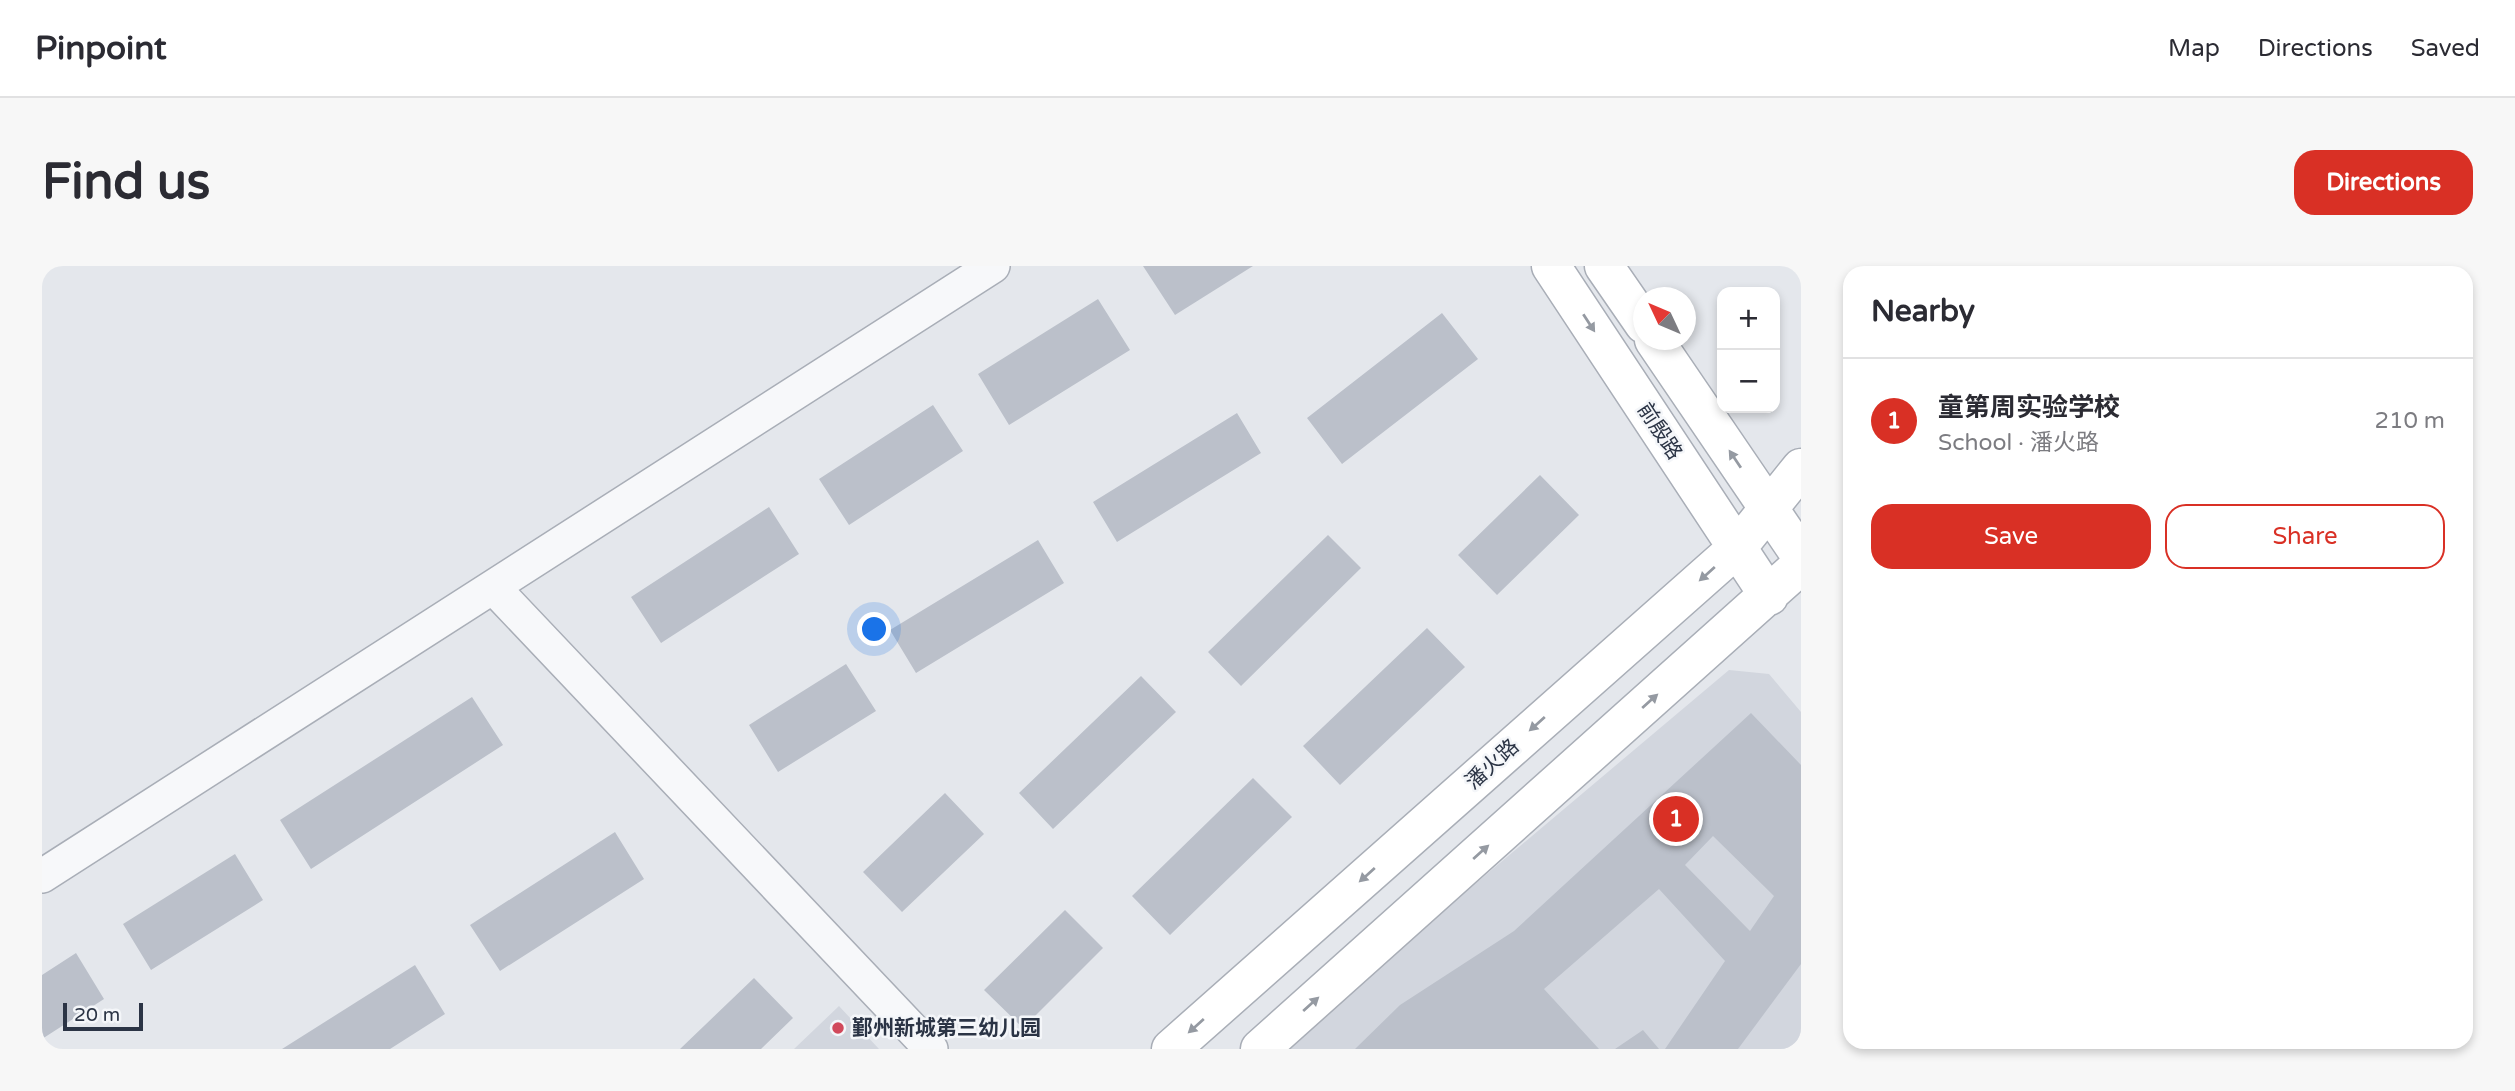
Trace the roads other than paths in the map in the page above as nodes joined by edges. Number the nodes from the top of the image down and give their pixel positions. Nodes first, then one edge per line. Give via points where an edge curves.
1 (993, 266) edge
2 (1551, 266) edge
3 (1604, 266) edge
4 (1633, 309) edge
5 (1661, 350) edge
6 (1801, 468) edge
7 (1768, 508) junction
8 (1737, 548) junction
9 (1801, 556) edge
10 (1801, 565) edge
11 (493, 587) junction
12 (1769, 596) junction
13 (42, 876) edge
14 (931, 1049) edge
15 (1171, 1049) edge
16 (1260, 1049) edge

1 - 11 street
2 -> 8 street, 前殷路
3 - 4 street
7 -> 5 street
6 - 7 street, 潘火路
7 - 8 street, 潘火路
7 - 9 street
8 - 12 street, 前殷路
8 -> 15 street, 潘火路
10 - 12 street
11 - 13 street
11 - 14 street
16 -> 12 street

